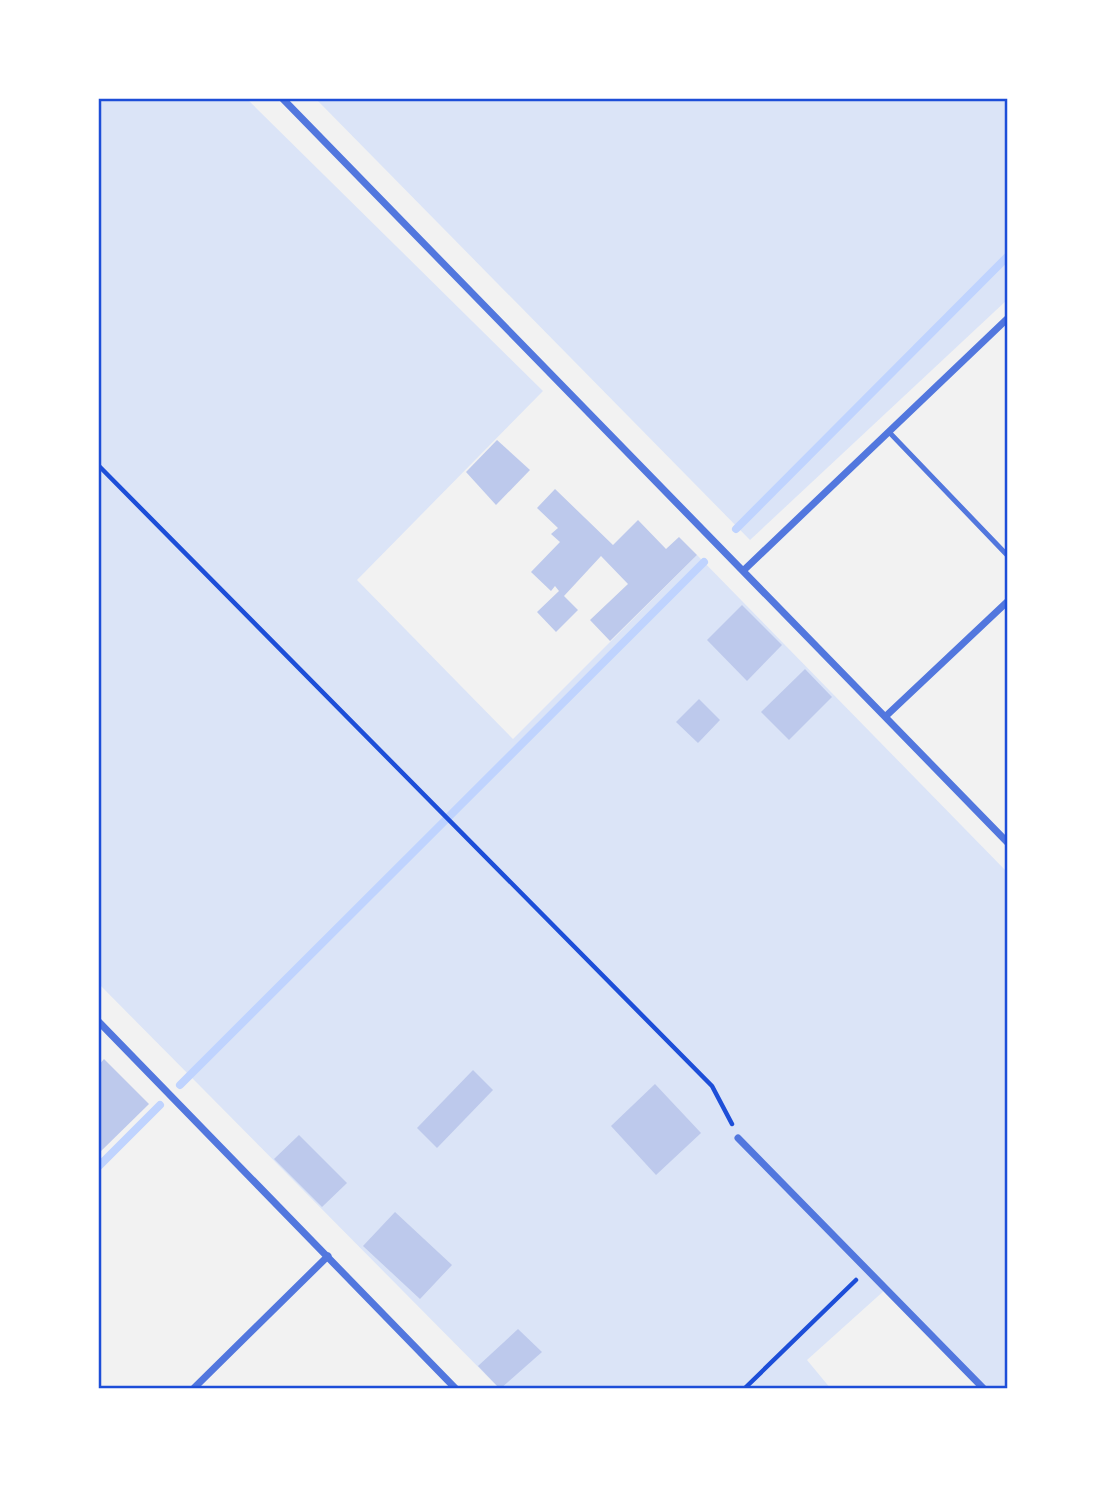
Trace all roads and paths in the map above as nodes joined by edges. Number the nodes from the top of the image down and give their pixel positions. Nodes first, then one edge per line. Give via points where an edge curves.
1 (282, 98) edge
2 (1008, 318) edge
3 (888, 432) junction
4 (98, 466) edge
5 (1008, 555) edge
6 (744, 570) junction
7 (1008, 601) edge
8 (886, 716) junction
9 (1008, 843) edge
10 (98, 1021) edge
11 (738, 1138) joint
12 (328, 1256) junction
13 (866, 1269) junction
14 (193, 1389) edge
15 (456, 1389) edge
16 (744, 1389) edge
17 (984, 1389) edge

1 - 6 street
2 - 3 street
3 - 5 lane
3 - 6 street
4 - 11 path via 712,1086
6 - 8 street
7 - 8 street
8 - 9 street
10 - 12 street
11 - 13 street
12 - 14 street
12 - 15 street
13 - 16 path
13 - 17 street

